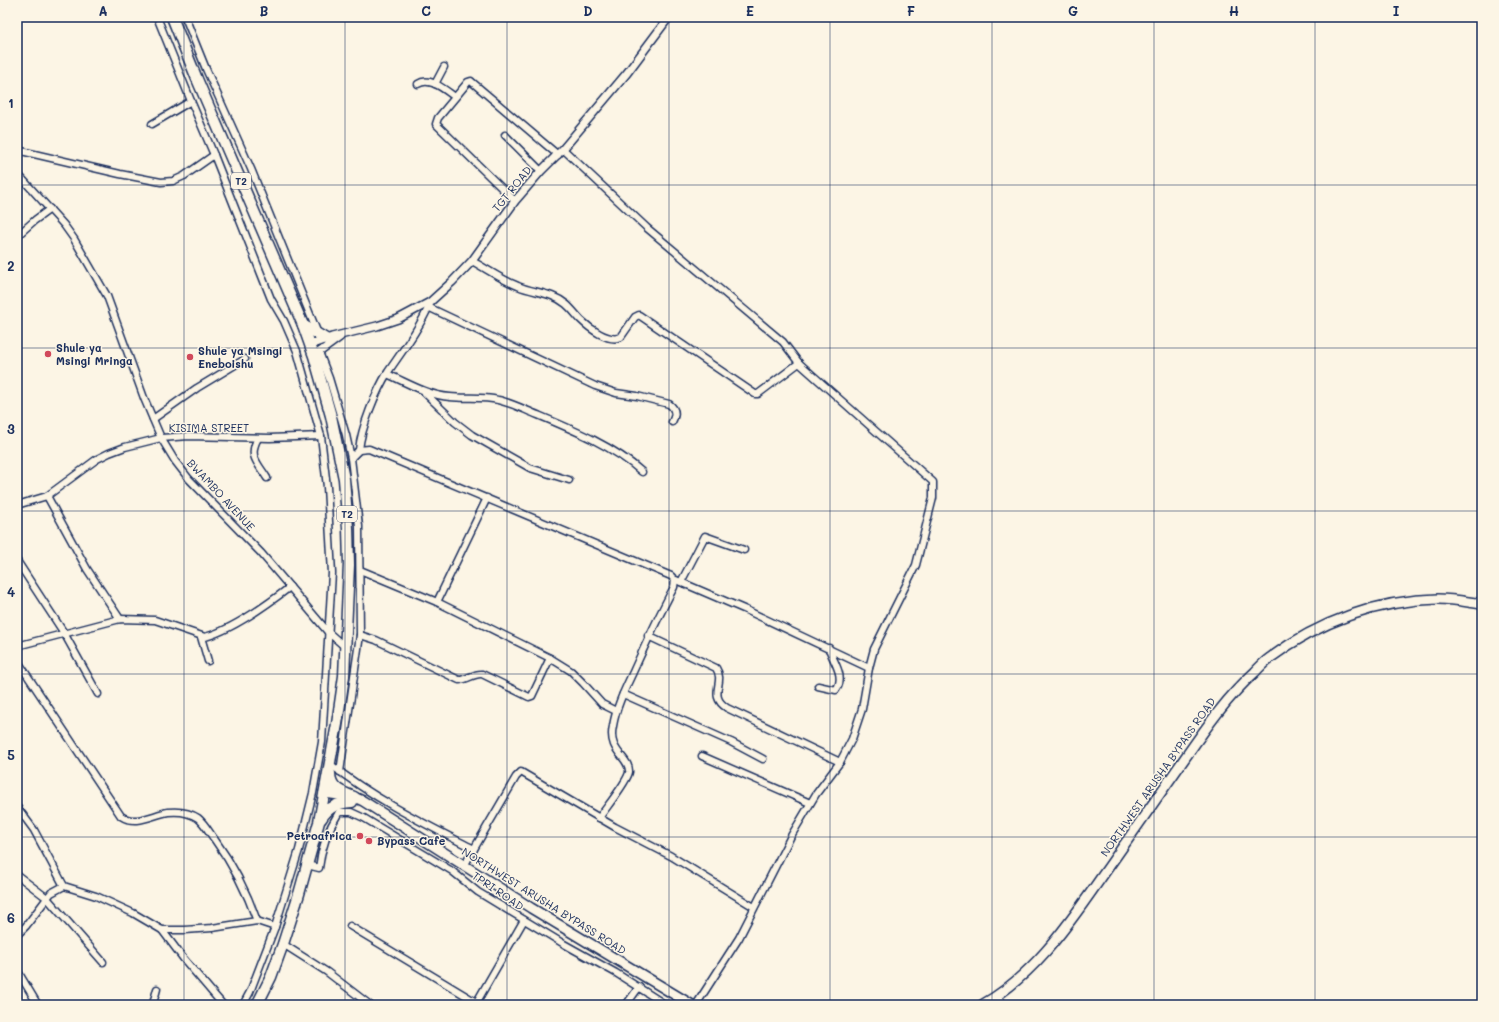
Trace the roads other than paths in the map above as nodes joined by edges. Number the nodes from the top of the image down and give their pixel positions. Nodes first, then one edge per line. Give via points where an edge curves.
1 (157, 17) edge
2 (172, 17) edge
3 (185, 17) edge
4 (670, 17) edge
5 (444, 67) dead end
6 (418, 84) dead end
7 (435, 84) junction
8 (455, 97) junction
9 (191, 102) junction
10 (152, 124) dead end
11 (505, 135) dead end
12 (17, 150) edge
13 (560, 152) junction
14 (214, 155) junction
15 (541, 171) junction
16 (17, 173) edge
17 (515, 201) junction
18 (50, 209) junction
19 (17, 236) edge
20 (472, 261) junction
21 (429, 304) junction
22 (302, 325) junction
23 (343, 334) junction
24 (323, 337) junction
25 (310, 345) junction
26 (316, 354) junction
27 (245, 359) dead end
28 (799, 362) junction
29 (387, 374) junction
30 (424, 392) junction
31 (153, 419) junction
32 (672, 422) dead end
33 (321, 436) junction
34 (161, 438) junction
35 (258, 438) junction
36 (359, 450) junction
37 (351, 458) junction
38 (642, 472) dead end
39 (267, 478) dead end
40 (569, 480) dead end
41 (47, 496) junction
42 (487, 498) junction
43 (17, 505) edge
44 (744, 550) dead end
45 (17, 561) edge
46 (360, 570) junction
47 (678, 581) junction
48 (290, 587) junction
49 (437, 602) junction
50 (1482, 604) edge
51 (120, 619) junction
52 (328, 632) junction
53 (64, 633) junction
54 (360, 635) junction
55 (648, 636) junction
56 (202, 637) junction
57 (17, 646) edge
58 (345, 647) junction
59 (828, 648) junction
60 (550, 658) junction
61 (17, 660) edge
62 (208, 661) dead end
63 (869, 668) junction
64 (818, 686) dead end
65 (98, 694) dead end
66 (623, 694) junction
67 (616, 711) junction
68 (702, 756) dead end
69 (763, 759) dead end
70 (840, 762) junction
71 (330, 766) junction
72 (340, 772) junction
73 (324, 796) junction
74 (353, 800) junction
75 (810, 803) junction
76 (17, 806) edge
77 (600, 818) junction
78 (319, 822) junction
79 (474, 849) junction
80 (307, 865) junction
81 (464, 866) junction
82 (17, 875) edge
83 (64, 886) junction
84 (46, 898) junction
85 (754, 907) junction
86 (524, 920) junction
87 (257, 921) junction
88 (350, 926) dead end
89 (275, 927) junction
90 (162, 930) junction
91 (17, 935) edge
92 (283, 944) junction
93 (103, 962) dead end
94 (17, 970) edge
95 (638, 987) junction
96 (156, 989) dead end
97 (998, 996) junction
98 (478, 1004) edge
99 (38, 1005) edge
100 (155, 1005) edge
101 (224, 1005) edge
102 (243, 1005) edge
103 (256, 1005) edge
104 (370, 1005) edge
105 (626, 1005) edge
106 (666, 1005) edge
107 (692, 1005) edge
108 (696, 1005) edge
109 (982, 1005) edge
110 (1004, 1005) edge

1 - 9 street
2 - 22 highway, T2
3 - 24 street
4 - 13 street, TGT ROAD via 627,73
5 - 7 street
6 - 7 street via 426,81
7 - 8 street
8 - 13 street via 471,81
8 - 17 street via 436,124
9 - 10 street
9 - 14 street
11 - 15 street
12 - 14 street via 161,182 173,181 184,176
13 - 15 street, TGT ROAD
13 - 28 street via 783,342
14 - 33 street via 271,299 298,351
15 - 17 street, TGT ROAD
16 - 18 street, BWAMBO AVENUE
17 - 20 street, TGT ROAD
18 - 19 street
18 - 31 street, BWAMBO AVENUE via 74,239 108,296
20 - 21 street, TGT ROAD
20 - 28 street via 518,286 558,299 587,326 613,338 621,337 635,317 640,315 755,394
21 - 23 street, TGT ROAD via 398,319
21 - 29 street via 415,334
21 - 32 street via 595,386 669,404 675,412
22 - 24 highway
22 - 25 highway, T2
23 - 24 street, TGT ROAD
23 - 26 street
24 - 25 street, TGT ROAD
25 - 26 highway, T2
26 - 37 street via 329,378
26 - 58 highway, T2 via 344,479 349,565
27 - 31 street via 196,388
28 - 63 street via 933,482 933,498 916,564 874,649
29 - 30 street
29 - 36 street via 363,428
30 - 38 street via 450,398 498,400 517,406 608,448
30 - 40 street via 472,435 530,468
31 - 34 street, BWAMBO AVENUE
33 - 35 street, KISIMA STREET
33 - 52 street via 332,573
34 - 35 street, KISIMA STREET
34 - 41 street, KISIMA STREET via 126,447 97,459
34 - 48 street, BWAMBO AVENUE via 174,461 189,479 261,553
35 - 39 street via 253,452
36 - 37 street
36 - 42 street via 369,449
37 - 46 street via 359,526
41 - 43 street, KISIMA STREET
41 - 51 street via 87,569
42 - 47 street
42 - 49 street
44 - 47 street via 705,536
45 - 53 street
46 - 49 street
46 - 54 street
47 - 55 street
47 - 59 street
48 - 52 street, BWAMBO AVENUE
48 - 56 street via 232,625 211,636
49 - 60 street
50 - 97 main road, NORTHWEST ARUSHA BYPASS ROAD via 1440,599 1378,606 1334,621 1269,658 1242,683 1212,718 1064,931 1033,966
51 - 53 street
51 - 56 street via 155,620
52 - 58 street, BWAMBO AVENUE
52 - 89 street via 322,742 314,793 300,850
53 - 57 street
53 - 65 street
54 - 60 street via 376,640 459,680 482,674 530,697
54 - 72 street
55 - 66 street
55 - 70 street via 716,668 720,679 718,699 727,708
56 - 62 street
58 - 71 highway, T2 via 343,683
59 - 63 street
59 - 64 street via 839,672 838,686 836,690
60 - 67 street via 584,683 602,704
61 - 87 street via 121,816 132,820 169,812 182,812 197,818 241,880
63 - 70 street via 858,723
66 - 67 street
66 - 69 street
67 - 77 street via 611,738 629,771
68 - 75 street
70 - 75 street
71 - 72 street
71 - 73 highway, T2
71 - 74 highway via 330,777 335,788
72 - 79 street via 421,822
73 - 74 main road, NORTHWEST ARUSHA BYPASS ROAD
73 - 78 highway, T2
74 - 78 highway via 332,806
74 - 81 main road, NORTHWEST ARUSHA BYPASS ROAD via 384,815
75 - 85 street
76 - 83 street via 34,830
77 - 79 street via 521,772
77 - 85 street via 671,856
78 - 80 highway, T2
79 - 81 street
80 - 86 street, TPRI ROAD via 319,868 333,820 339,812 351,812 452,871 478,892
80 - 92 highway, T2
81 - 107 main road, NORTHWEST ARUSHA BYPASS ROAD
82 - 84 street
83 - 84 street
83 - 90 street via 96,896
84 - 91 street
84 - 93 street
85 - 108 street via 739,938
86 - 95 street, TPRI ROAD
86 - 98 street
87 - 89 street
87 - 90 street via 199,929
88 - 98 street
89 - 102 street
90 - 101 street
92 - 103 highway, T2
92 - 104 street via 328,972
94 - 99 street
95 - 105 street
95 - 106 street, TPRI ROAD
96 - 100 street
97 - 109 main road, NORTHWEST ARUSHA BYPASS ROAD
97 - 110 street

